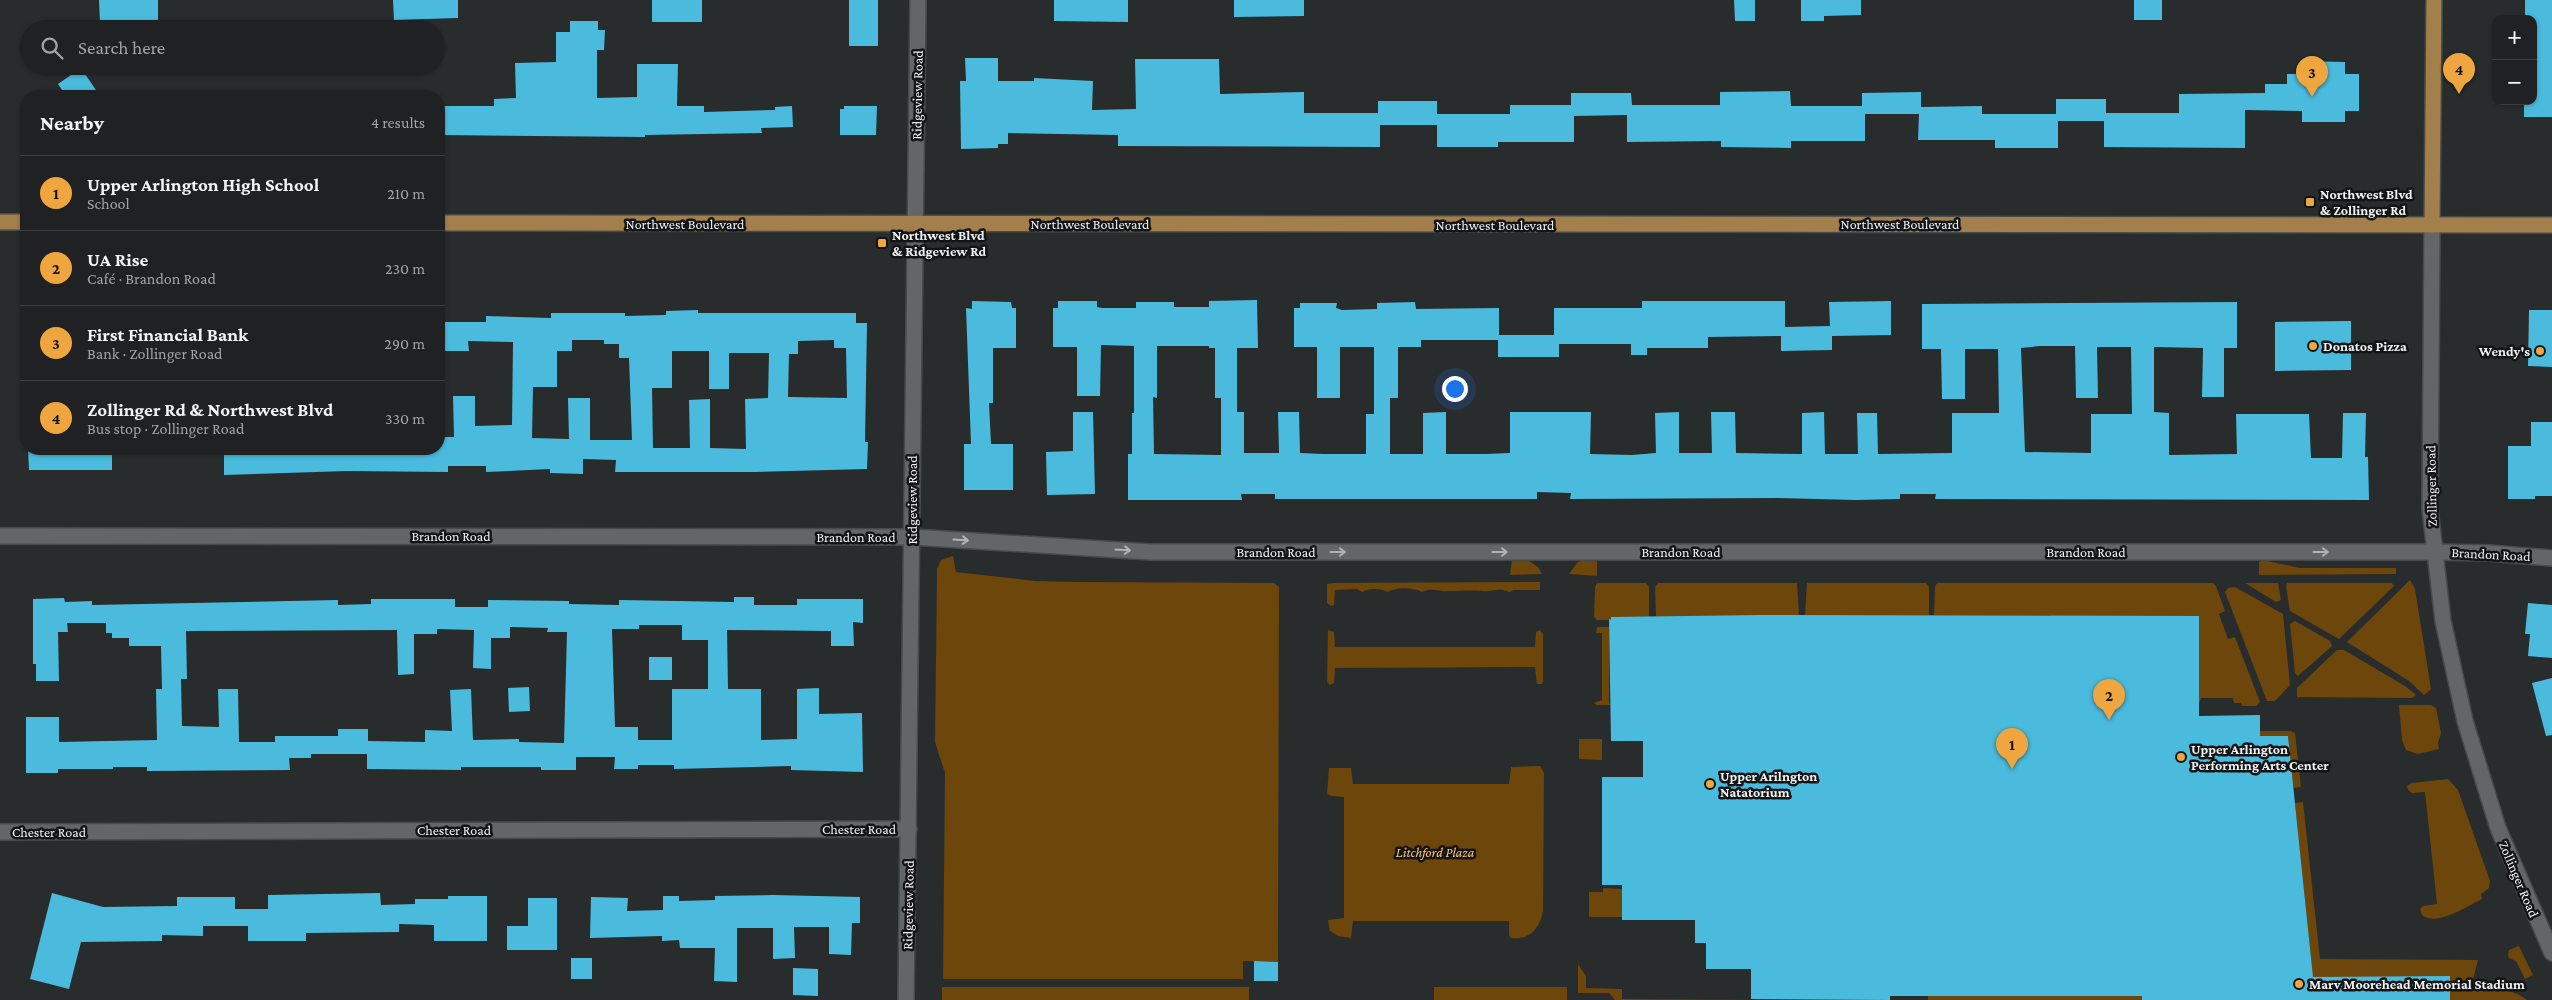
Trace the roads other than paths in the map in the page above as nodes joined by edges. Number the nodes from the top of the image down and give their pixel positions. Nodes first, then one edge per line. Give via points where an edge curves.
1 (918, 0) edge
2 (2434, 0) edge
3 (0, 222) edge
4 (20, 222) edge
5 (445, 223) edge
6 (914, 223) junction
7 (2432, 225) junction
8 (2552, 225) edge
9 (0, 536) edge
10 (912, 537) junction
11 (2434, 552) junction
12 (2552, 558) edge
13 (909, 829) junction
14 (0, 832) edge
15 (2552, 953) edge
16 (906, 1000) edge

1 - 6 street, Ridgeview Road
2 - 7 main road, Zollinger Road
3 - 4 main road
5 - 6 main road, Northwest Boulevard
6 - 7 main road, Northwest Boulevard
6 - 10 street, Ridgeview Road
7 - 8 main road, Northwest Boulevard
7 - 11 street, Zollinger Road via 2430,509
9 - 10 street, Brandon Road
10 -> 11 street, Brandon Road via 1150,552
10 - 13 street, Ridgeview Road
11 - 12 street, Brandon Road
11 - 15 street, Zollinger Road via 2443,621 2465,721 2498,828
13 - 14 street, Chester Road
13 - 16 street, Ridgeview Road

